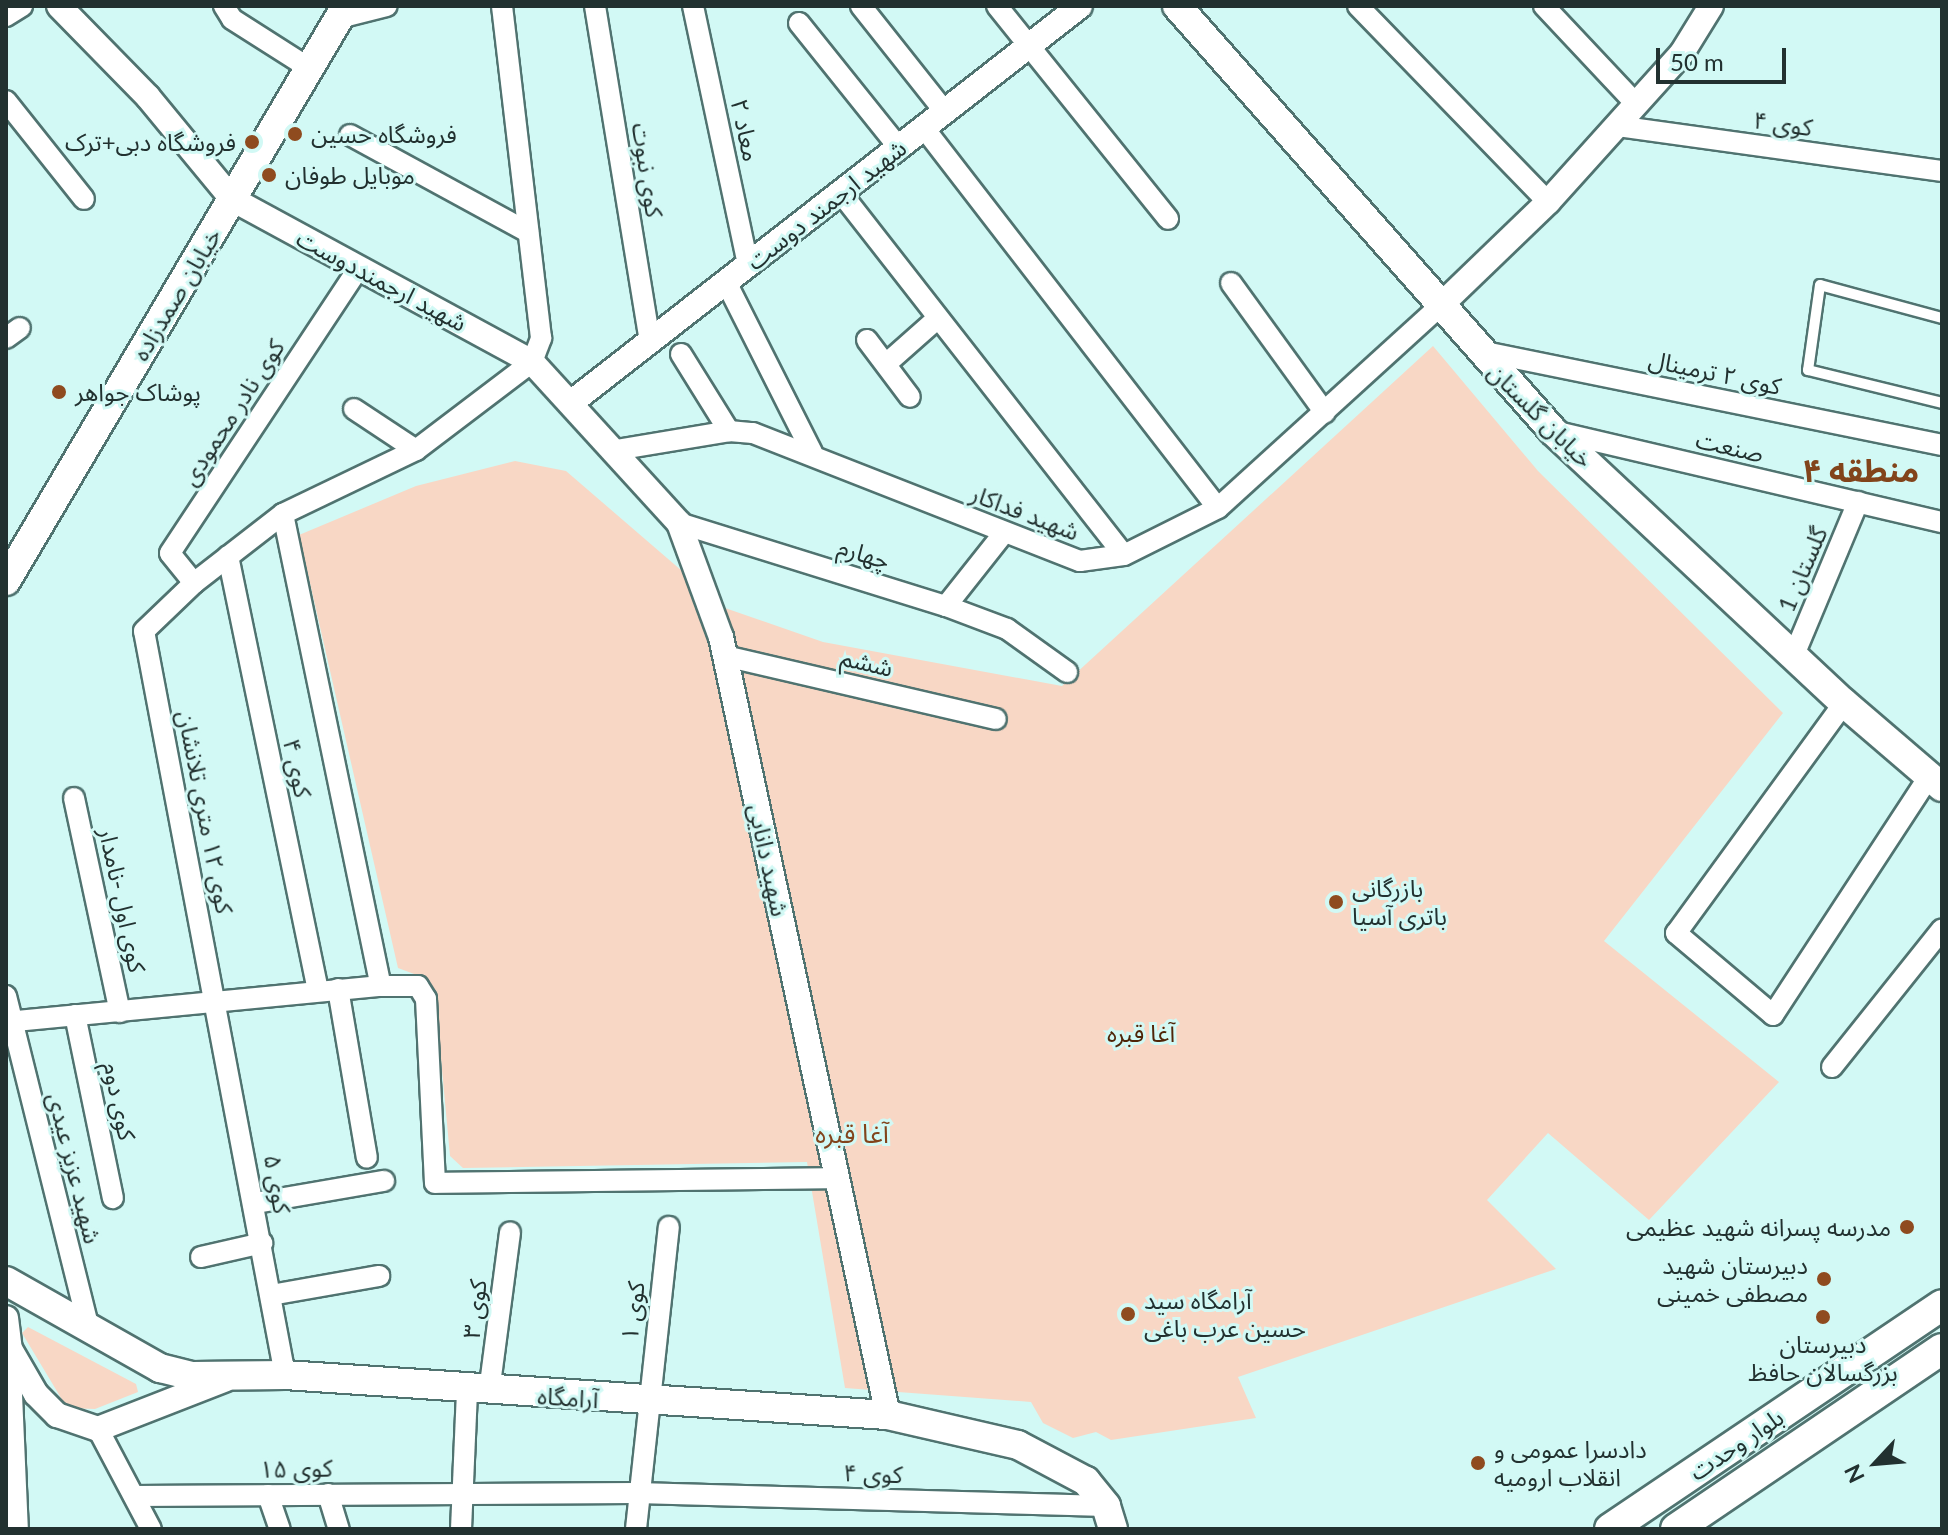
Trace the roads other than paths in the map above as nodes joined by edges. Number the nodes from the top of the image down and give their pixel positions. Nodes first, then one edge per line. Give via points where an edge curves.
1 (22, 6) edge
2 (59, 6) edge
3 (224, 6) edge
4 (387, 6) edge
5 (502, 6) edge
6 (595, 6) edge
7 (693, 6) edge
8 (861, 6) edge
9 (997, 6) edge
10 (1080, 6) edge
11 (1177, 6) edge
12 (1358, 6) edge
13 (1544, 6) edge
14 (1711, 6) edge
15 (343, 12) edge
16 (6, 16) edge
17 (799, 23) dead end
18 (1030, 46) junction
19 (309, 68) junction
20 (6, 101) edge
21 (1636, 104) junction
22 (945, 112) junction
23 (1617, 126) junction
24 (924, 128) junction
25 (350, 135) dead end
26 (899, 148) junction
27 (1942, 171) edge
28 (841, 193) junction
29 (84, 199) dead end
30 (232, 199) junction
31 (1548, 202) junction
32 (1168, 219) dead end
33 (528, 232) junction
34 (748, 265) junction
35 (359, 267) junction
36 (726, 282) junction
37 (1231, 283) dead end
38 (1439, 307) junction
39 (938, 318) junction
40 (1942, 318) edge
41 (867, 340) dead end
42 (650, 341) junction
43 (1478, 350) junction
44 (681, 354) dead end
45 (532, 362) junction
46 (886, 364) junction
47 (910, 397) dead end
48 (572, 402) junction
49 (1942, 403) edge
50 (354, 409) dead end
51 (1325, 413) junction
52 (729, 431) junction
53 (1553, 431) junction
54 (1942, 445) edge
55 (416, 450) junction
56 (616, 450) junction
57 (812, 452) junction
58 (1858, 502) junction
59 (1218, 508) junction
60 (283, 514) junction
61 (1942, 522) edge
62 (679, 523) junction
63 (1003, 534) junction
64 (1124, 555) junction
65 (228, 556) junction
66 (6, 581) edge
67 (194, 583) junction
68 (946, 606) junction
69 (1794, 655) junction
70 (725, 656) junction
71 (1067, 672) dead end
72 (1844, 703) junction
73 (996, 719) dead end
74 (1935, 782) edge
75 (74, 798) dead end
76 (1942, 929) edge
77 (381, 986) junction
78 (328, 990) junction
79 (6, 996) edge
80 (217, 1002) junction
81 (120, 1012) junction
82 (75, 1015) junction
83 (8, 1021) edge
84 (1832, 1067) dead end
85 (367, 1158) dead end
86 (838, 1178) junction
87 (384, 1181) dead end
88 (113, 1198) dead end
89 (256, 1203) junction
90 (669, 1227) dead end
91 (510, 1232) dead end
92 (262, 1243) junction
93 (201, 1257) dead end
94 (379, 1276) dead end
95 (6, 1281) edge
96 (271, 1295) junction
97 (1942, 1305) edge
98 (6, 1318) edge
99 (89, 1329) junction
100 (10, 1349) junction
101 (1942, 1349) edge
102 (285, 1375) junction
103 (230, 1377) junction
104 (478, 1391) junction
105 (648, 1402) junction
106 (888, 1415) junction
107 (98, 1429) junction
108 (459, 1492) junction
109 (637, 1493) junction
110 (328, 1494) junction
111 (268, 1495) junction
112 (134, 1496) junction
113 (1110, 1517) edge
114 (150, 1528) edge
115 (18, 1529) edge
116 (280, 1529) edge
117 (339, 1529) edge
118 (461, 1529) edge
119 (636, 1529) edge
120 (1610, 1529) edge
121 (1676, 1529) edge

1 - 16 street
2 - 30 street via 148,97
3 - 19 street via 232,19
4 - 15 street
5 - 33 street
6 - 42 street, کوی نبوت
7 - 34 street, معاد ۲
8 - 22 street
9 - 18 street
10 - 18 street, شهید ارجمند دوست
11 - 38 main road, خیابان گلستان
12 - 31 street
13 - 21 street
14 - 21 street via 1682,53
15 - 19 main road, خیابان صمدزاده
17 - 26 street
18 - 22 street, شهید ارجمند دوست
18 - 32 street
19 - 30 main road, خیابان صمدزاده
20 - 29 street
21 - 23 street
22 - 24 street, شهید ارجمند دوست
23 - 27 street, کوی ۴
23 - 31 street
24 - 26 street, شهید ارجمند دوست
24 - 59 street
25 - 33 street
26 - 28 street, شهید ارجمند دوست
28 - 34 street, شهید ارجمند دوست
28 - 39 street
30 - 35 street, شهید ارجمنددوست
30 - 66 main road, خیابان صمدزاده
31 - 38 street
33 - 45 street via 541,338
34 - 36 street, شهید ارجمند دوست
35 - 45 street, شهید ارجمنددوست
35 - 67 street, کوی نادر محمودی via 170,553
36 - 42 street, شهید ارجمند دوست
36 - 57 street
37 - 51 street
38 - 43 main road, خیابان گلستان
38 - 51 street, شهید فداکار
39 - 46 street
39 - 64 street
40 - 49 lane via 1820,285 1808,370
41 - 46 street
42 - 48 street, شهید ارجمند دوست
43 - 53 main road, خیابان گلستان
43 - 54 street, کوی ۲ ترمینال
44 - 52 street
45 - 48 street, شهید دانایی
45 - 55 street
46 - 47 street
48 - 56 street, شهید دانایی
50 - 55 street
51 - 59 street, شهید فداکار
52 - 56 street, شهید فداکار
52 - 57 street, شهید فداکار
53 - 58 street, صنعت
53 - 69 main road, خیابان گلستان
55 - 60 street
56 - 62 street, شهید دانایی
57 - 63 street, شهید فداکار
58 - 61 street, صنعت
58 - 69 street, گلستان 1
59 - 64 street, شهید فداکار
60 - 65 street
60 - 77 street
62 - 68 street, چهارم
62 - 70 street, شهید دانایی
63 - 64 street, شهید فداکار via 1080,561
63 - 68 street
65 - 67 street
65 - 78 street, کوی ۴
67 - 80 street, کوی ۱۲ متری تلانشان via 144,631
68 - 71 street, چهارم via 1007,629
69 - 72 main road, خیابان گلستان
70 - 73 street, ششم
70 - 86 street, شهید دانایی
72 - 74 main road, خیابان گلستان
72 - 74 street via 1676,933 1773,1015
75 - 81 street, کوی اول -نامدار
76 - 84 street
77 - 78 street
77 - 86 street via 418,986 426,999 435,1183
78 - 80 street
78 - 85 street, کوی ۴
79 - 83 street
80 - 81 street
80 - 89 street, کوی ۵
81 - 82 street
82 - 83 street
82 - 88 street, کوی دوم
83 - 99 street, شهید عزیز عیدی
86 - 106 street, شهید دانایی
87 - 89 street
89 - 92 street, کوی ۵
90 - 105 street, کوی ۱
91 - 104 street, کوی ۳
92 - 93 street
92 - 96 street, کوی ۵
94 - 96 street
95 - 99 main road, آرامگاه
96 - 102 street, کوی ۵
97 - 120 main road, بلوار وحدت
98 - 100 street
99 - 103 main road, آرامگاه via 160,1368
100 - 107 street via 36,1394 57,1415
100 - 115 street
101 - 121 main road, بلوار وحدت
102 - 103 main road, آرامگاه
102 - 104 main road, آرامگاه
103 - 107 street
104 - 105 main road, آرامگاه
104 - 108 street, کوی ۳
105 - 106 main road, آرامگاه
105 - 109 street, کوی ۱
106 - 113 main road, آرامگاه via 1018,1445 1086,1481
107 - 112 street
108 - 109 street, کوی ۱۵
108 - 110 street, کوی ۱۵
108 - 118 street, کوی ۳
109 - 113 street, کوی ۴
109 - 119 street, کوی ۱
110 - 111 street, کوی ۱۵
110 - 117 street
111 - 112 street, کوی ۱۵
111 - 116 street
112 - 114 street

